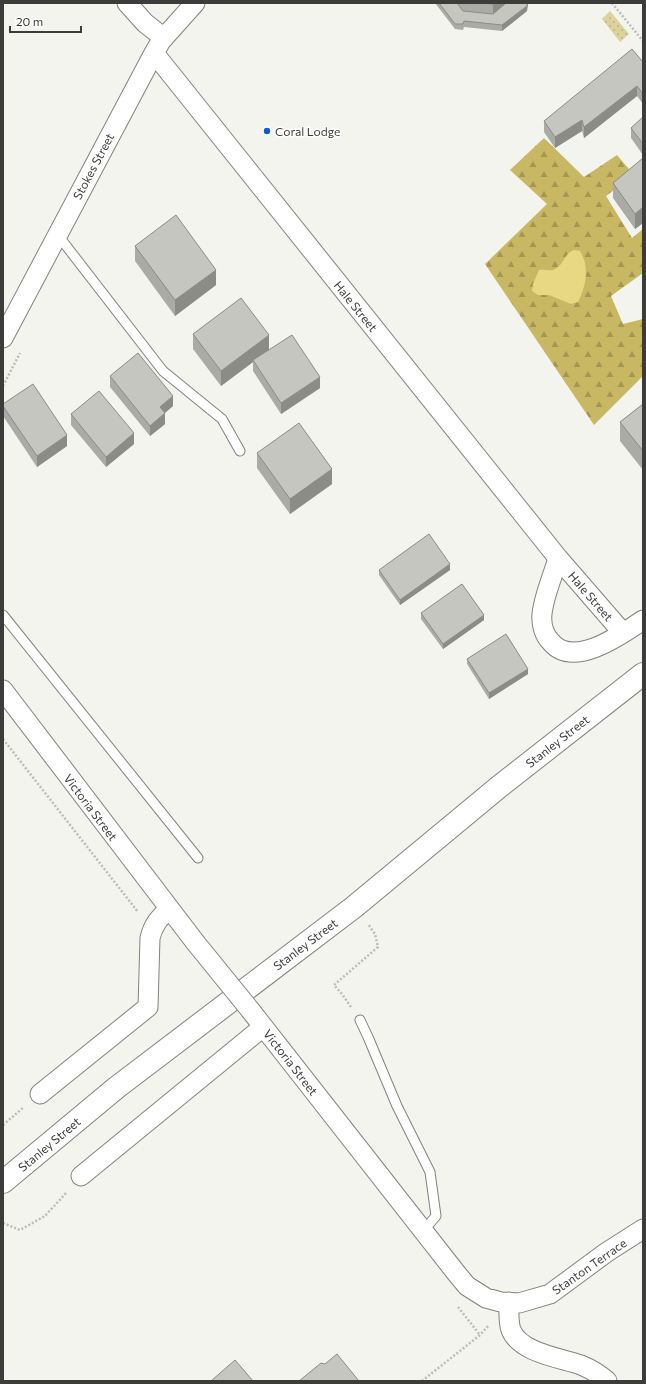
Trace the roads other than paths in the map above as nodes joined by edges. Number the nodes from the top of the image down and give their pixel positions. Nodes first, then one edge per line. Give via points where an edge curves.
1 (127, 3) edge
2 (195, 3) edge
3 (159, 45) junction
4 (57, 234) junction
5 (3, 338) edge
6 (240, 451) dead end
7 (558, 558) junction
8 (3, 615) edge
9 (643, 620) edge
10 (623, 633) junction
11 (643, 668) edge
12 (643, 674) edge
13 (3, 690) edge
14 (604, 704) junction
15 (198, 858) dead end
16 (169, 909) junction
17 (360, 1020) road end
18 (263, 1027) junction
19 (40, 1094) road end
20 (81, 1176) road end
21 (3, 1182) edge
22 (643, 1229) edge
23 (423, 1231) junction
24 (509, 1302) junction
25 (607, 1381) edge

1 - 3 street, Hale Street via 145,23
2 - 3 street, Stokes Street
3 - 4 street, Stokes Street
3 - 7 street, Hale Street
4 - 5 street, Stokes Street
4 - 6 lane via 163,371 222,419
7 - 10 street, Hale Street
7 - 10 street, Hale Street via 542,616 545,636 552,645 561,651 583,652
8 - 15 lane
9 - 10 street, Hale Street
11 - 14 main road, Stanley Street
12 - 14 main road, Stanley Street
13 - 16 street, Victoria Street
14 - 21 main road, Stanley Street via 354,907 116,1088
16 - 18 street, Victoria Street, bridge
16 - 19 street via 155,923 151,934 148,1007
17 - 23 lane via 397,1106 430,1172 436,1216
18 - 20 street
18 - 23 street, Victoria Street
22 - 24 street, Stanton Terrace via 550,1294 526,1302
23 - 24 street, Victoria Street via 467,1286 486,1298
24 - 25 street via 511,1330 519,1341 542,1354 589,1369

